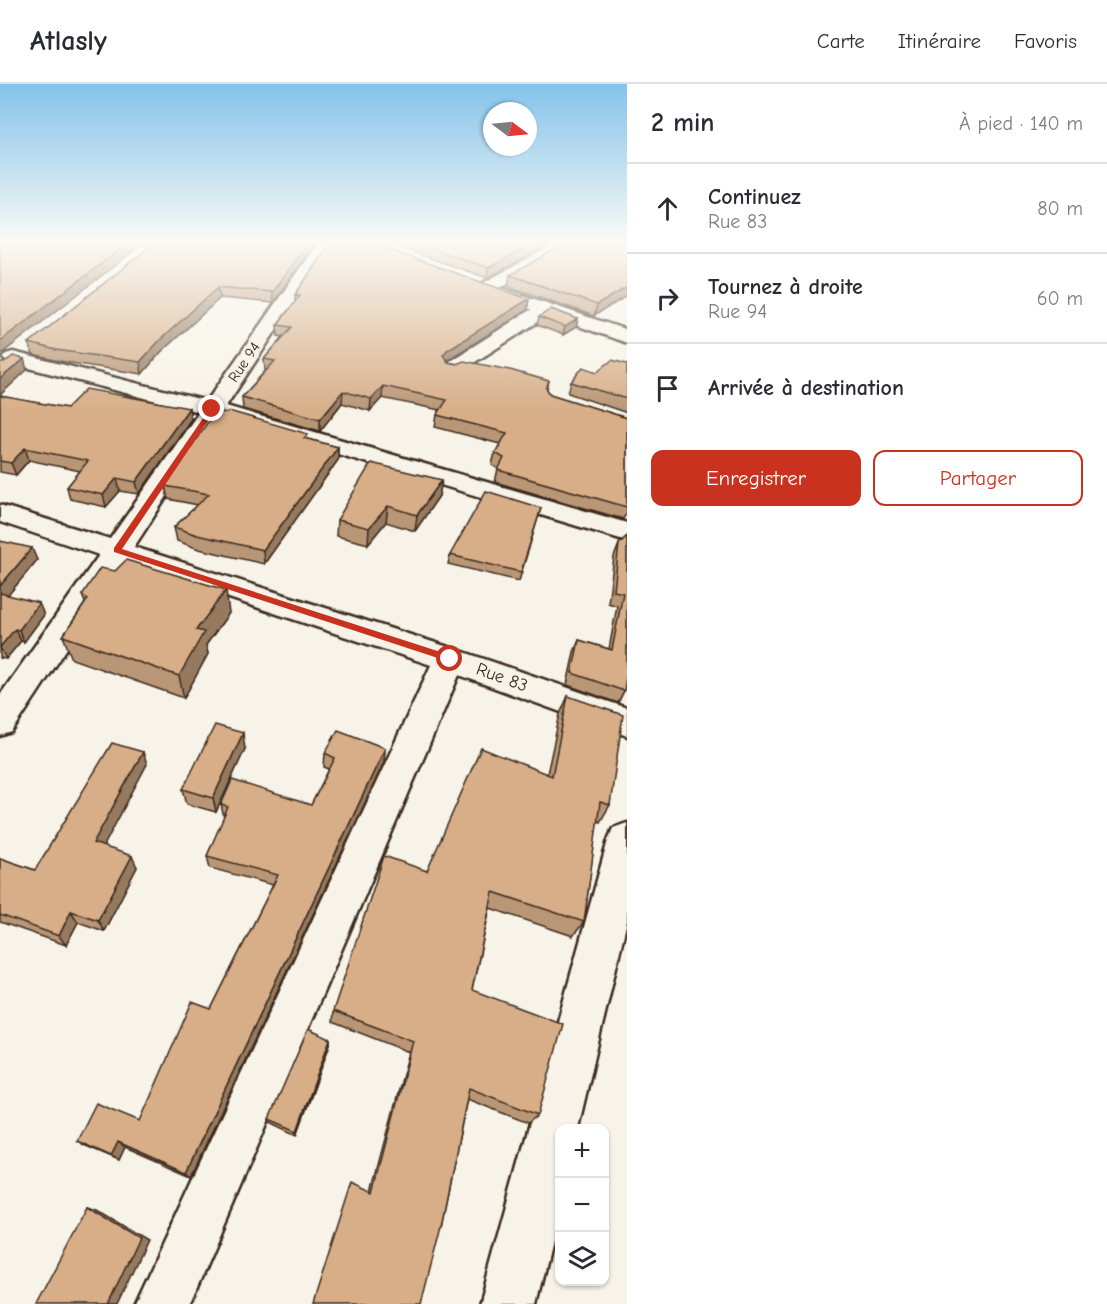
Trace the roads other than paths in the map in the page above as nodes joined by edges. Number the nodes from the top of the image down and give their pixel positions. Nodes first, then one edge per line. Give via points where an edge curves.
1 (288, 298) edge
2 (514, 298) edge
3 (544, 309) junction
4 (627, 337) edge
5 (30, 344) edge
6 (6, 363) edge
7 (454, 368) edge
8 (212, 409) junction
9 (0, 513) edge
10 (627, 532) edge
11 (117, 550) junction
12 (450, 659) junction
13 (0, 722) edge
14 (627, 722) edge
15 (627, 840) edge
16 (162, 1304) edge
17 (508, 1304) edge

1 - 8 street, Rue 94
2 - 3 street
3 - 4 street
3 - 7 street
5 - 6 street
6 - 8 street
8 - 10 street
8 - 11 street, Rue 94
9 - 11 street, Rue 83
11 - 12 street, Rue 83
11 - 13 street, Rue 94
12 - 14 street, Rue 83
12 - 16 street
15 - 17 street

